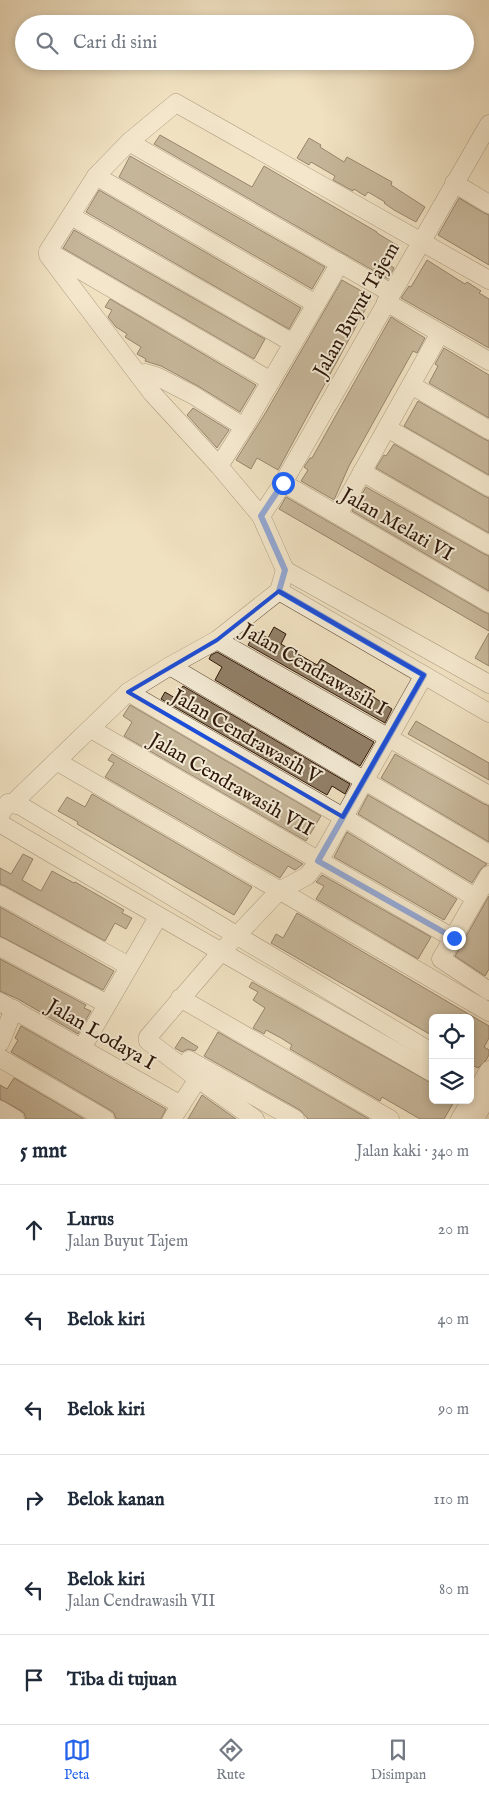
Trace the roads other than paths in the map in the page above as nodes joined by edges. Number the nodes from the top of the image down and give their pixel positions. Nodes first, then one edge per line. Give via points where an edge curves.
1 (489, 124) edge
2 (129, 142) junction
3 (96, 176) junction
4 (454, 183) junction
5 (489, 204) edge
6 (71, 216) junction
7 (421, 241) junction
8 (48, 251) junction
9 (340, 263) junction
10 (489, 280) edge
11 (388, 297) junction
12 (316, 304) junction
13 (440, 333) junction
14 (293, 343) junction
15 (489, 362) edge
16 (138, 374) junction
17 (270, 382) junction
18 (411, 385) junction
19 (244, 427) junction
20 (386, 428) junction
21 (489, 430) edge
22 (220, 466) junction
23 (362, 472) junction
24 (283, 483) junction
25 (489, 487) edge
26 (338, 515) junction
27 (261, 516) junction
28 (489, 544) edge
29 (285, 570) junction
30 (279, 591) junction
31 (489, 603) edge
32 (217, 640) junction
33 (170, 666) junction
34 (424, 675) junction
35 (489, 684) edge
36 (128, 692) junction
37 (489, 712) edge
38 (91, 728) junction
39 (389, 738) junction
40 (58, 762) junction
41 (365, 781) junction
42 (489, 796) edge
43 (4, 810) edge
44 (343, 817) junction
45 (489, 854) edge
46 (318, 861) junction
47 (489, 875) edge
48 (279, 891) junction
49 (0, 895) edge
50 (476, 898) junction
51 (158, 916) junction
52 (237, 936) junction
53 (454, 938) junction
54 (0, 947) edge
55 (222, 951) junction
56 (129, 966) junction
57 (487, 985) edge
58 (180, 998) junction
59 (107, 1004) junction
60 (7, 1005) edge
61 (489, 1012) edge
62 (367, 1014) junction
63 (358, 1030) junction
64 (0, 1043) edge
65 (82, 1048) junction
66 (429, 1051) edge
67 (0, 1058) edge
68 (429, 1071) edge
69 (201, 1074) junction
70 (480, 1085) edge
71 (256, 1098) junction
72 (0, 1110) edge
73 (176, 1112) edge
74 (250, 1117) edge
75 (15, 1119) edge
76 (105, 1119) edge
77 (295, 1119) edge
78 (390, 1119) edge
79 (460, 1119) edge
80 (475, 1119) edge

1 - 4 street, Jalan Buyut Tajem
2 - 3 street
2 - 7 street via 174,104 179,104
2 - 9 street
3 - 6 street
3 - 12 street
4 - 5 street
4 - 7 street, Jalan Buyut Tajem
6 - 8 street
6 - 14 street
7 - 10 street
7 - 11 street, Jalan Buyut Tajem
8 - 16 street
8 - 17 street
9 - 11 street
9 - 12 street
11 - 13 street
11 - 24 street, Jalan Buyut Tajem
12 - 14 street
13 - 15 street
13 - 18 street
14 - 17 street
16 - 19 street via 156,376 194,395
16 - 22 street
17 - 19 street
18 - 20 street
18 - 21 street
19 - 22 street
20 - 23 street
20 - 25 street
22 - 27 street
23 - 26 street
23 - 28 street
24 - 26 street, Jalan Melati VI
24 - 27 street, Jalan Buyut Tajem
26 - 31 street, Jalan Melati VI
27 - 29 street
29 - 30 street
29 - 35 street
30 - 32 street
30 - 34 street
32 - 33 street
32 - 39 street, Jalan Cendrawasih I
33 - 36 street
33 - 41 street
34 - 37 street
34 - 39 street
36 - 38 street
36 - 44 street, Jalan Cendrawasih V
38 - 40 street
38 - 46 street, Jalan Cendrawasih VII
39 - 41 street
39 - 42 street, Jalan Cendrawasih I
40 - 43 street
40 - 48 street
41 - 44 street
41 - 45 street
43 - 51 street via 1,824
43 - 52 street via 21,806
44 - 46 street
44 - 50 street, Jalan Cendrawasih V
46 - 48 street via 306,876
46 - 53 street, Jalan Cendrawasih VII
47 - 50 street
48 - 52 street
48 - 61 street
49 - 56 street
50 - 53 street
51 - 55 street
51 - 56 street
52 - 55 street
52 - 62 street
53 - 57 street via 441,959
54 - 59 street
55 - 58 street
55 - 63 street
56 - 59 street
58 - 69 street via 147,1039 167,1055
58 - 78 street
59 - 65 street
60 - 64 street
60 - 65 street, Jalan Lodaya I
62 - 63 street
62 - 66 street
63 - 68 street
65 - 73 street, Jalan Lodaya I
67 - 76 street
69 - 71 street
69 - 73 street
69 - 74 street
70 - 79 street
70 - 80 street
71 - 74 street
71 - 77 street
72 - 75 street

